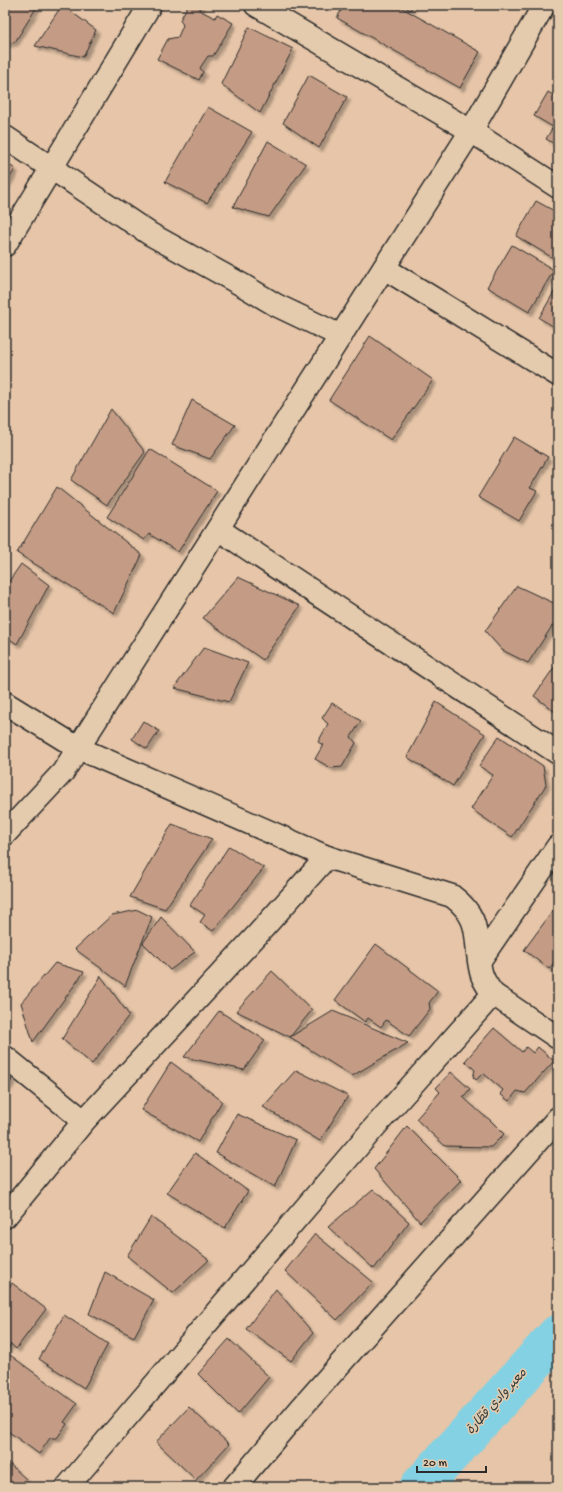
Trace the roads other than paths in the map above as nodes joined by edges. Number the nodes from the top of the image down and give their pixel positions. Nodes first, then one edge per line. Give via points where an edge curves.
1 (150, 5) edge
2 (256, 5) edge
3 (544, 5) edge
4 (471, 131) junction
5 (5, 137) edge
6 (51, 167) junction
7 (558, 187) edge
8 (5, 245) edge
9 (384, 268) junction
10 (341, 336) junction
11 (558, 375) edge
12 (218, 529) junction
13 (5, 703) edge
14 (78, 748) junction
15 (558, 753) edge
16 (5, 834) edge
17 (558, 846) edge
18 (327, 857) junction
19 (480, 960) junction
20 (493, 994) junction
21 (558, 1038) edge
22 (5, 1057) edge
23 (558, 1118) edge
24 (84, 1121) junction
25 (5, 1217) edge
26 (67, 1487) edge
27 (234, 1487) edge

1 - 6 street
2 - 4 street
3 - 4 street
4 - 7 street
4 - 9 street
5 - 6 street
6 - 8 street
6 - 10 street via 150,234 276,305
9 - 10 street
9 - 11 street
10 - 12 street
12 - 14 street
12 - 15 street
13 - 14 street
14 - 16 street via 63,772
14 - 18 street
17 - 19 street
18 - 19 street via 452,896 461,903 474,922
18 - 24 street via 258,935
19 - 20 street via 481,973
20 - 21 street
20 - 26 street via 372,1130
22 - 24 street
23 - 27 street
24 - 25 street

